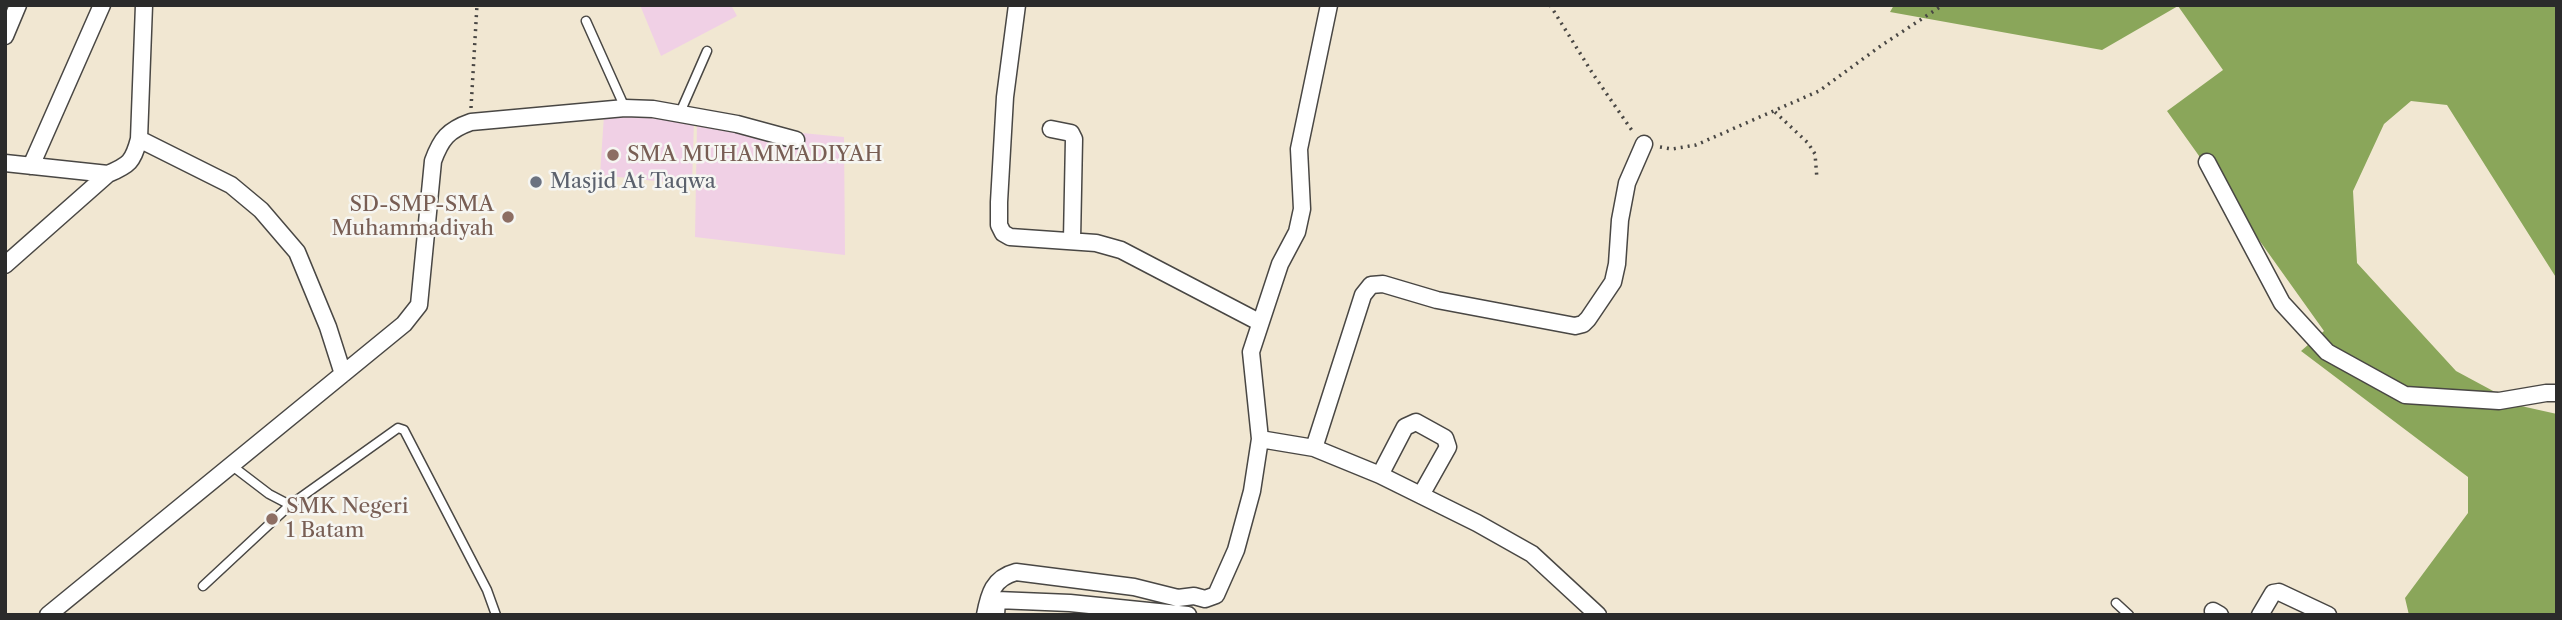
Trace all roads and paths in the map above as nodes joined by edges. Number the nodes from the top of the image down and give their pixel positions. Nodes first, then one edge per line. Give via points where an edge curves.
1 (18, 5) edge
2 (102, 5) edge
3 (144, 5) edge
4 (477, 5) edge
5 (1017, 5) edge
6 (1329, 5) edge
7 (1550, 5) edge
8 (1943, 5) edge
9 (586, 21) dead end
10 (5, 36) edge
11 (707, 51) dead end
12 (625, 108) junction
13 (1775, 112) junction
14 (679, 115) junction
15 (471, 122) junction
16 (1051, 129) dead end
17 (139, 139) junction
18 (796, 141) dead end
19 (1644, 144) junction
20 (2207, 162) dead end
21 (5, 163) edge
22 (31, 166) junction
23 (108, 174) junction
24 (1817, 179) dead end
25 (1072, 240) junction
26 (5, 265) edge
27 (1259, 322) junction
28 (343, 374) junction
29 (2557, 393) edge
30 (1260, 439) junction
31 (1314, 449) junction
32 (230, 465) junction
33 (1380, 475) junction
34 (1421, 495) junction
35 (290, 505) junction
36 (202, 586) dead end
37 (2116, 603) dead end
38 (48, 615) edge
39 (496, 615) edge
40 (985, 615) edge
41 (996, 615) edge
42 (1188, 615) edge
43 (1598, 615) edge
44 (2129, 615) edge
45 (2260, 615) edge
46 (2328, 615) edge

1 - 10 street
2 - 22 street
3 - 17 street
4 - 15 path
5 - 25 street via 1004,97 999,225 1010,237
6 - 27 street via 1303,122 1297,232
7 - 19 path
8 - 13 path via 1819,90
9 - 12 lane
11 - 14 lane
12 - 14 street
12 - 15 street
13 - 19 path via 1696,145 1672,149
13 - 24 path via 1815,154
14 - 18 street via 737,124
15 - 28 street via 455,128 439,143 433,161 419,305 404,324
16 - 25 street via 1074,139
17 - 23 street via 134,157
17 - 28 street via 231,185 261,210 297,252
19 - 31 street via 1627,183 1612,282 1583,324 1371,285 1363,295
20 - 29 street via 2282,303 2327,352 2405,395 2499,401
21 - 22 street
22 - 23 street
23 - 26 street
25 - 27 street via 1121,250
27 - 30 street via 1251,352
28 - 32 street
30 - 31 street
30 - 40 street via 1239,538 1216,595 1178,598 1135,587 1016,572 993,586
31 - 33 street
32 - 35 lane
32 - 38 street
33 - 34 street
33 - 34 street via 1405,427 1416,422 1444,438 1448,446
34 - 43 street via 1532,554
35 - 36 lane
35 - 39 lane via 400,428 404,430
37 - 44 lane
41 - 42 street via 997,600
45 - 46 street via 2273,593 2279,592

